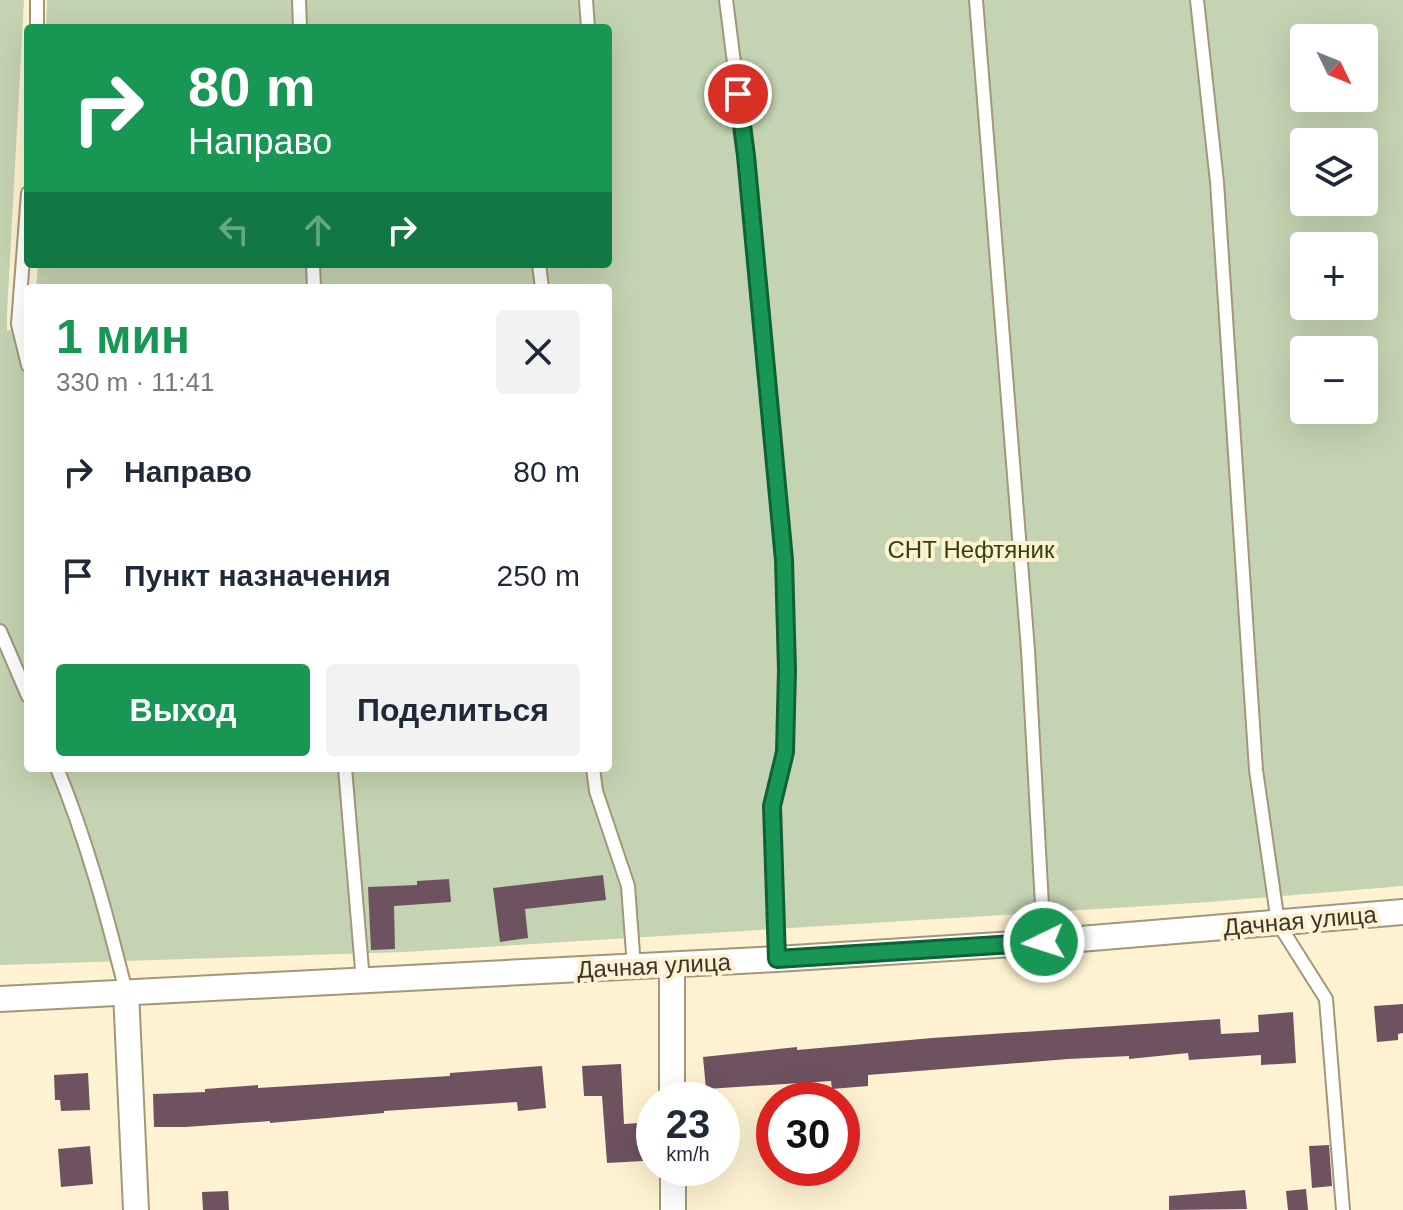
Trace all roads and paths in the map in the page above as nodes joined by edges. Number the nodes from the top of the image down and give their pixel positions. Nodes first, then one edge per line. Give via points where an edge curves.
1 (37, 0) edge
2 (299, 0) edge
3 (586, 0) edge
4 (726, 0) edge
5 (976, 0) edge
6 (1197, 0) edge
7 (37, 24) edge
8 (300, 24) edge
9 (588, 24) edge
10 (24, 245) edge
11 (24, 349) edge
12 (0, 631) edge
13 (24, 687) edge
14 (59, 772) edge
15 (345, 772) edge
16 (594, 772) edge
17 (1403, 912) edge
18 (1278, 923) junction
19 (1044, 942) junction
20 (777, 959) junction
21 (672, 965) junction
22 (634, 967) junction
23 (363, 981) junction
24 (126, 992) junction
25 (0, 999) edge
26 (672, 1082) edge
27 (673, 1186) edge
28 (136, 1210) edge
29 (673, 1210) edge
30 (1343, 1210) edge

1 - 7 lane
2 - 8 lane
3 - 9 lane
4 - 20 lane via 784,560 785,752 772,806
5 - 19 lane via 1028,650
6 - 18 lane via 1219,197 1256,770
10 - 11 lane via 18,324
12 - 13 lane
14 - 24 lane
15 - 23 lane
16 - 22 lane via 628,886
17 - 18 street, Дачная улица
18 - 19 street, Дачная улица
18 - 30 lane via 1326,999
19 - 20 street, Дачная улица
20 - 21 street, Дачная улица
21 - 22 street, Дачная улица
21 - 26 street
22 - 23 street, Дачная улица
23 - 24 street, Дачная улица
24 - 25 street, Дачная улица
24 - 28 street
27 - 29 street

